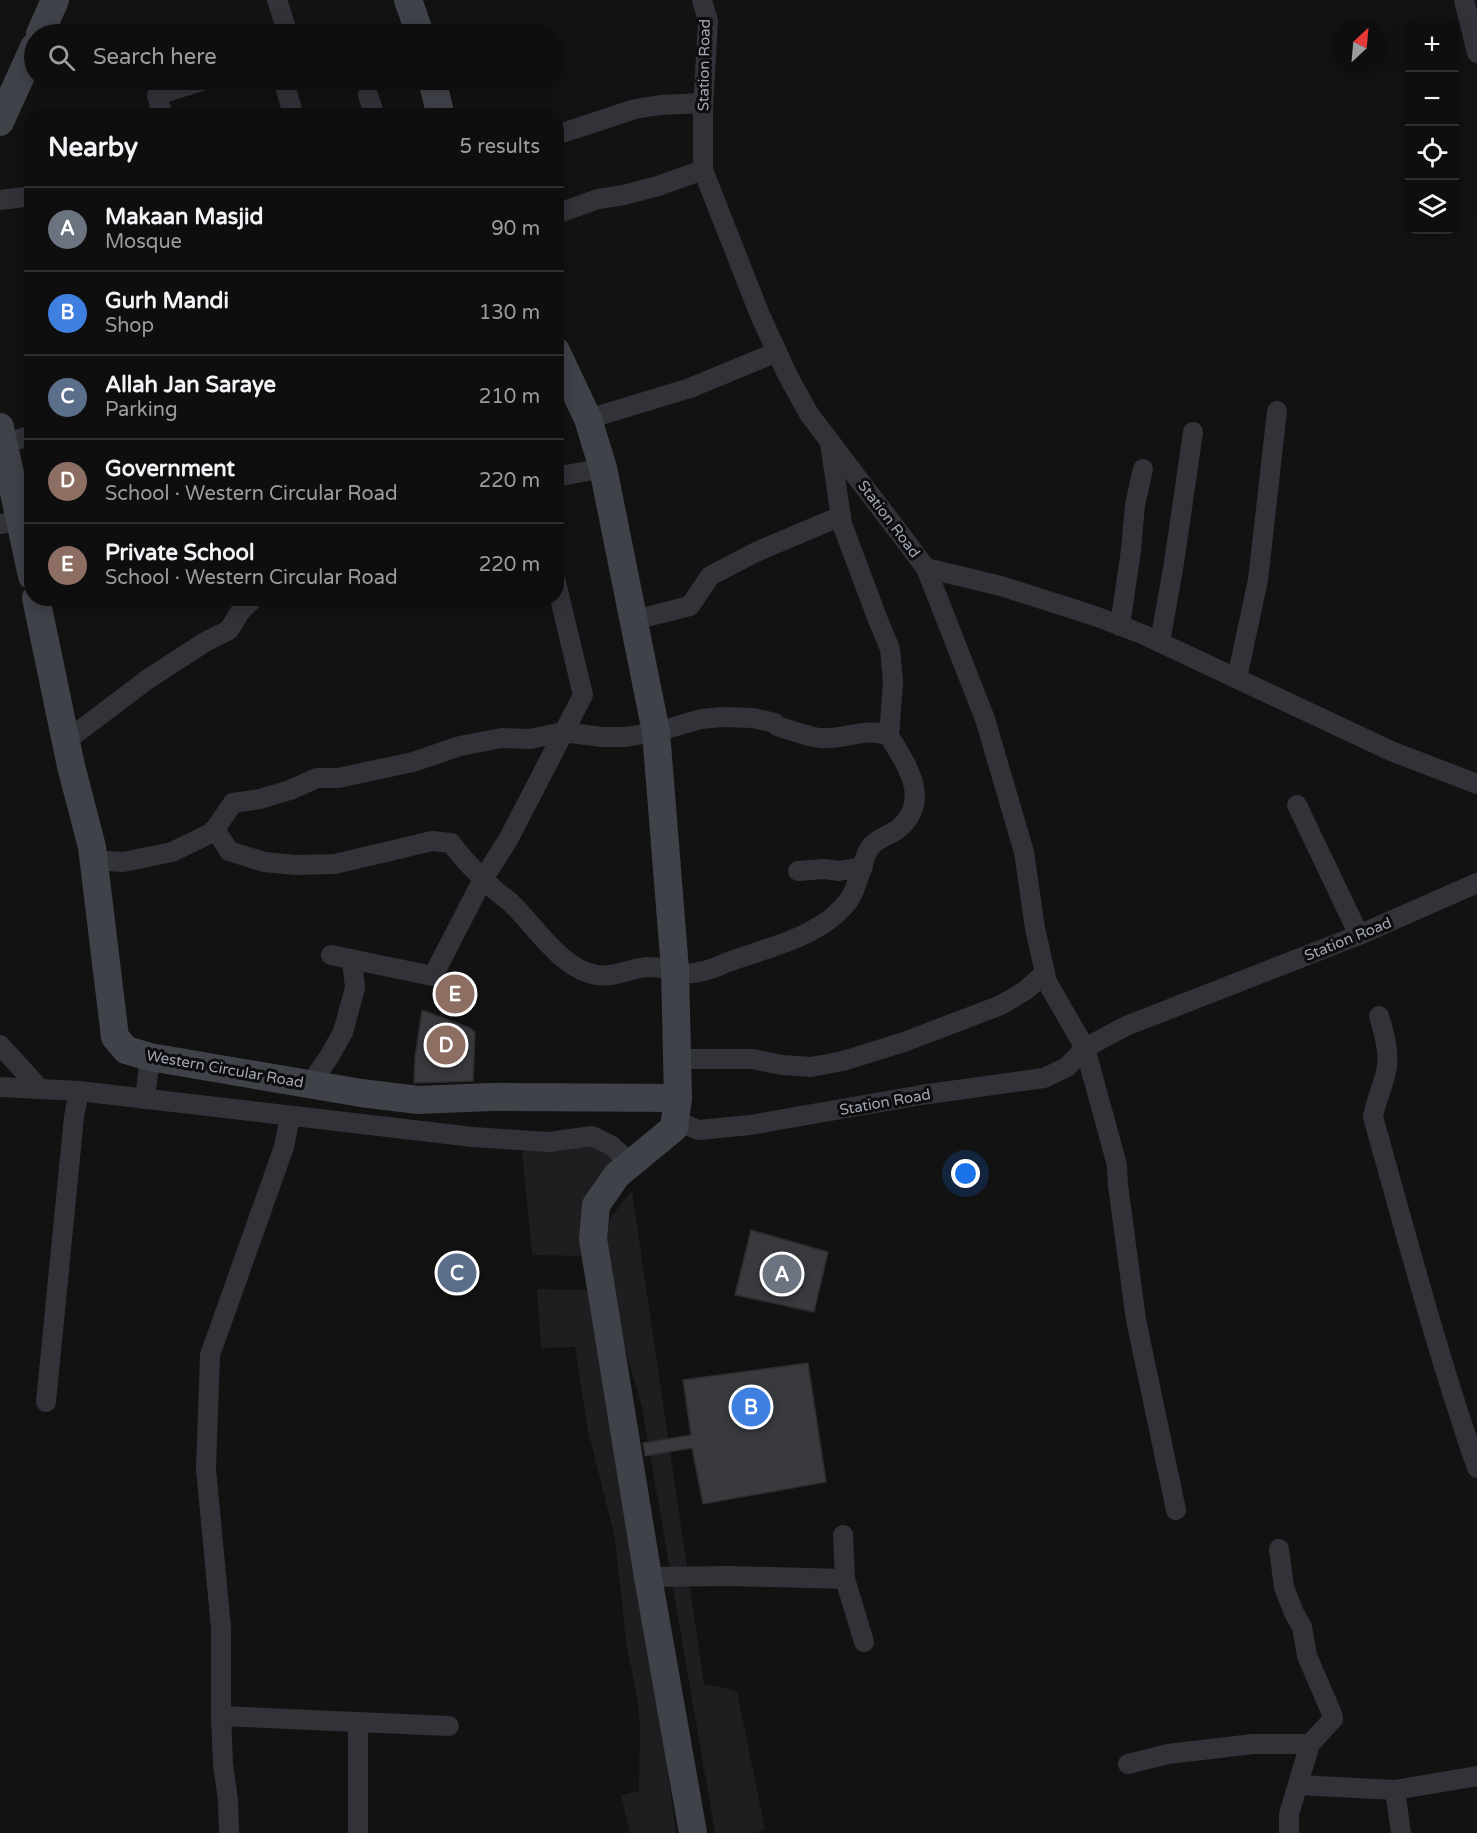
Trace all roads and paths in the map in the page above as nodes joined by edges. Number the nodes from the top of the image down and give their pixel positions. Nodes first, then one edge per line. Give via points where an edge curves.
1 (55, 0) edge
2 (277, 0) edge
3 (408, 0) edge
4 (702, 0) edge
5 (1464, 0) edge
6 (44, 24) edge
7 (285, 24) edge
8 (416, 24) edge
9 (1477, 53) edge
10 (24, 69) edge
11 (173, 90) edge
12 (286, 90) edge
13 (434, 90) edge
14 (368, 95) dead end
15 (703, 103) junction
16 (161, 108) edge
17 (292, 108) edge
18 (372, 108) edge
19 (439, 108) edge
20 (0, 122) edge
21 (564, 132) edge
22 (703, 170) junction
23 (24, 197) edge
24 (0, 200) edge
25 (564, 211) edge
26 (777, 352) junction
27 (564, 368) edge
28 (1277, 411) dead end
29 (588, 419) junction
30 (1193, 432) dead end
31 (2, 435) edge
32 (24, 435) edge
33 (830, 441) junction
34 (603, 468) junction
35 (1143, 469) dead end
36 (564, 475) edge
37 (841, 516) junction
38 (10, 523) edge
39 (24, 557) edge
40 (926, 568) junction
41 (38, 606) edge
42 (246, 606) edge
43 (562, 606) edge
44 (634, 620) junction
45 (1120, 626) junction
46 (1160, 642) junction
47 (1237, 678) junction
48 (563, 732) junction
49 (656, 732) junction
50 (889, 736) junction
51 (66, 741) junction
52 (1477, 784) edge
53 (1297, 805) dead end
54 (215, 829) junction
55 (94, 860) junction
56 (863, 867) junction
57 (798, 871) dead end
58 (483, 879) junction
59 (1477, 883) edge
60 (1359, 936) junction
61 (331, 956) dead end
62 (354, 960) junction
63 (675, 971) junction
64 (1045, 972) junction
65 (1379, 1016) dead end
66 (0, 1045) edge
67 (1085, 1048) junction
68 (150, 1057) junction
69 (678, 1059) junction
70 (310, 1084) junction
71 (0, 1087) edge
72 (40, 1089) junction
73 (79, 1091) junction
74 (146, 1099) junction
75 (677, 1109) junction
76 (290, 1116) junction
77 (630, 1164) junction
78 (46, 1402) dead end
79 (1477, 1468) edge
80 (1176, 1510) dead end
81 (843, 1535) dead end
82 (1279, 1549) dead end
83 (648, 1577) junction
84 (845, 1579) junction
85 (864, 1642) dead end
86 (221, 1716) junction
87 (358, 1722) junction
88 (449, 1726) dead end
89 (1310, 1744) junction
90 (1128, 1764) dead end
91 (1477, 1776) edge
92 (1298, 1785) junction
93 (1395, 1790) junction
94 (229, 1833) edge
95 (358, 1833) edge
96 (693, 1833) edge
97 (1289, 1833) edge
98 (1401, 1833) edge

1 - 6 main road
2 - 7 street
3 - 8 main road
4 - 15 street, Station Road via 708,21
5 - 9 street
10 - 20 main road
11 - 16 street via 157,95
12 - 17 street
13 - 19 main road
14 - 18 street
15 - 21 street via 635,109
15 - 22 street, Station Road
22 - 25 street
22 - 26 street, Station Road
23 - 24 street
26 - 29 street via 690,388
26 - 33 street, Station Road via 809,414
27 - 29 main road
28 - 47 street via 1258,580
29 - 34 main road
30 - 46 street
31 - 32 street
31 - 38 main road
33 - 37 street
33 - 40 street, Station Road
34 - 36 street
34 - 44 main road
35 - 45 street
37 - 44 street via 710,576 690,606
37 - 50 street via 890,649 893,682
38 - 39 main road
40 - 45 street via 1001,586
40 - 64 street, Station Road via 985,719 1024,852
41 - 51 main road, Western Circular Road
42 - 51 street via 229,630 148,679
43 - 48 street via 583,695
44 - 49 main road
45 - 46 street
46 - 47 street
47 - 52 street via 1391,751
48 - 49 street via 626,737
48 - 54 street via 530,739 502,738 460,746 413,762 338,778 317,778 260,799 233,803
48 - 58 street via 508,840
49 - 50 street via 701,719 731,717 775,723 819,738 874,732
49 - 63 main road
50 - 56 street via 915,787 914,809 899,827 870,847
51 - 55 main road, Western Circular Road
53 - 60 street
54 - 55 street via 172,852 123,862
54 - 58 street via 229,851 264,862 295,865 335,864 432,842 451,843
55 - 68 main road, Western Circular Road via 115,1037 126,1050
56 - 57 street
56 - 63 street via 850,899 827,921 787,941 716,967 698,972
58 - 62 street via 433,976
58 - 63 street via 512,903 547,943 582,970 597,975 647,967
59 - 60 street, Station Road
60 - 67 street, Station Road via 1126,1026
61 - 62 street
62 - 70 street via 355,987 343,1032
63 - 69 main road
64 - 67 street, Station Road
64 - 69 street via 1001,1005 843,1061 811,1067 752,1059
65 - 79 street via 1386,1040 1387,1067 1373,1117
66 - 72 street
67 - 75 street, Station Road via 1066,1067 1044,1078 750,1125 698,1130
67 - 80 street via 1117,1165 1136,1320
68 - 70 main road, Western Circular Road
68 - 74 street
69 - 75 main road
70 - 75 main road, Western Circular Road via 418,1100 491,1097
71 - 72 street
72 - 73 street
73 - 74 street
73 - 78 street
74 - 76 street
75 - 77 main road via 674,1128
76 - 77 street via 473,1137 549,1142 592,1136 612,1146
76 - 86 street via 284,1148 210,1355 206,1469 221,1628
77 - 83 main road via 617,1175 597,1205 593,1239
81 - 84 street
82 - 89 street via 1284,1587 1333,1719
83 - 84 street
83 - 96 main road
84 - 85 street
86 - 87 street
86 - 94 street
87 - 88 street
87 - 95 street
89 - 90 street via 1253,1744 1168,1754
89 - 92 street
91 - 93 street
92 - 93 street
92 - 97 street via 1289,1814
93 - 98 street

